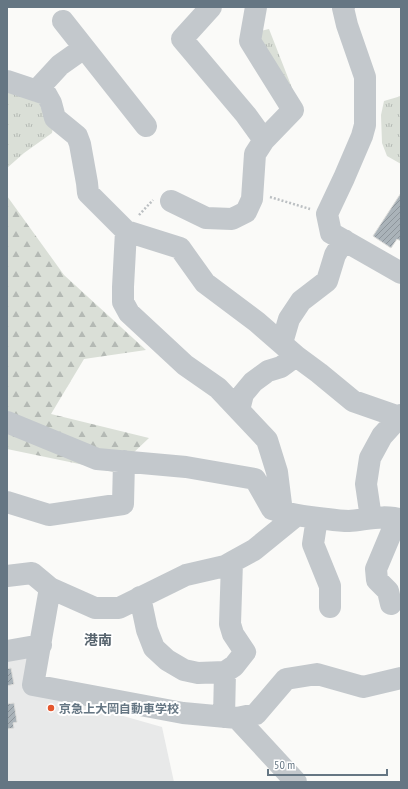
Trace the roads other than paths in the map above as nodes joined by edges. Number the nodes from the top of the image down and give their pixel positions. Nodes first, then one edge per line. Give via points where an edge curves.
1 (211, 7) edge
2 (256, 7) edge
3 (344, 7) edge
4 (63, 21) dead end
5 (84, 48) junction
6 (8, 80) edge
7 (36, 91) junction
8 (146, 126) dead end
9 (264, 140) junction
10 (171, 201) road end
11 (126, 231) junction
12 (344, 240) junction
13 (401, 273) edge
14 (289, 349) junction
15 (238, 410) junction
16 (400, 416) edge
17 (7, 422) edge
18 (124, 461) junction
19 (7, 502) edge
20 (299, 515) junction
21 (372, 518) junction
22 (399, 520) edge
23 (232, 562) junction
24 (7, 576) edge
25 (50, 588) junction
26 (140, 597) junction
27 (391, 604) dead end
28 (330, 607) dead end
29 (41, 645) junction
30 (7, 651) edge
31 (225, 672) junction
32 (401, 678) edge
33 (231, 717) junction
34 (296, 782) edge

1 - 9 street via 182,39
2 - 9 street via 250,41 292,110
3 - 12 street via 347,25 365,77 365,125 362,136 327,214 331,233
4 - 5 street
5 - 7 street via 60,65
5 - 8 street
6 - 7 street
7 - 11 street via 46,94 56,118 77,136 88,193
9 - 10 street via 255,154 252,199 246,212 232,219 206,218
11 - 14 street via 180,248 205,283
11 - 15 street via 123,302 129,313 185,365 218,388
12 - 13 street
12 - 14 street via 335,255 327,281 301,301 289,319
14 - 15 street via 281,367 268,371 253,382 243,394
14 - 16 street via 353,401
15 - 20 street via 267,440 277,472
16 - 21 street via 382,436 370,458 366,484
17 - 18 street via 97,459
18 - 19 street via 123,504 49,515
18 - 20 street via 186,467 255,479 272,509
20 - 21 street via 348,521
20 - 23 street via 254,550
20 - 28 street via 330,586
21 - 22 street
22 - 27 street via 376,569 377,580 388,591
23 - 26 street via 186,575
23 - 31 street via 230,624 233,634 245,652 234,666
24 - 25 street via 32,573
25 - 26 street via 95,608 119,608
25 - 29 street
26 - 31 street via 154,648 167,660 184,670 198,673
29 - 30 street
29 - 33 street via 33,685 183,713
31 - 33 street
32 - 33 street via 363,687 317,674 286,679 256,714
33 - 34 street

